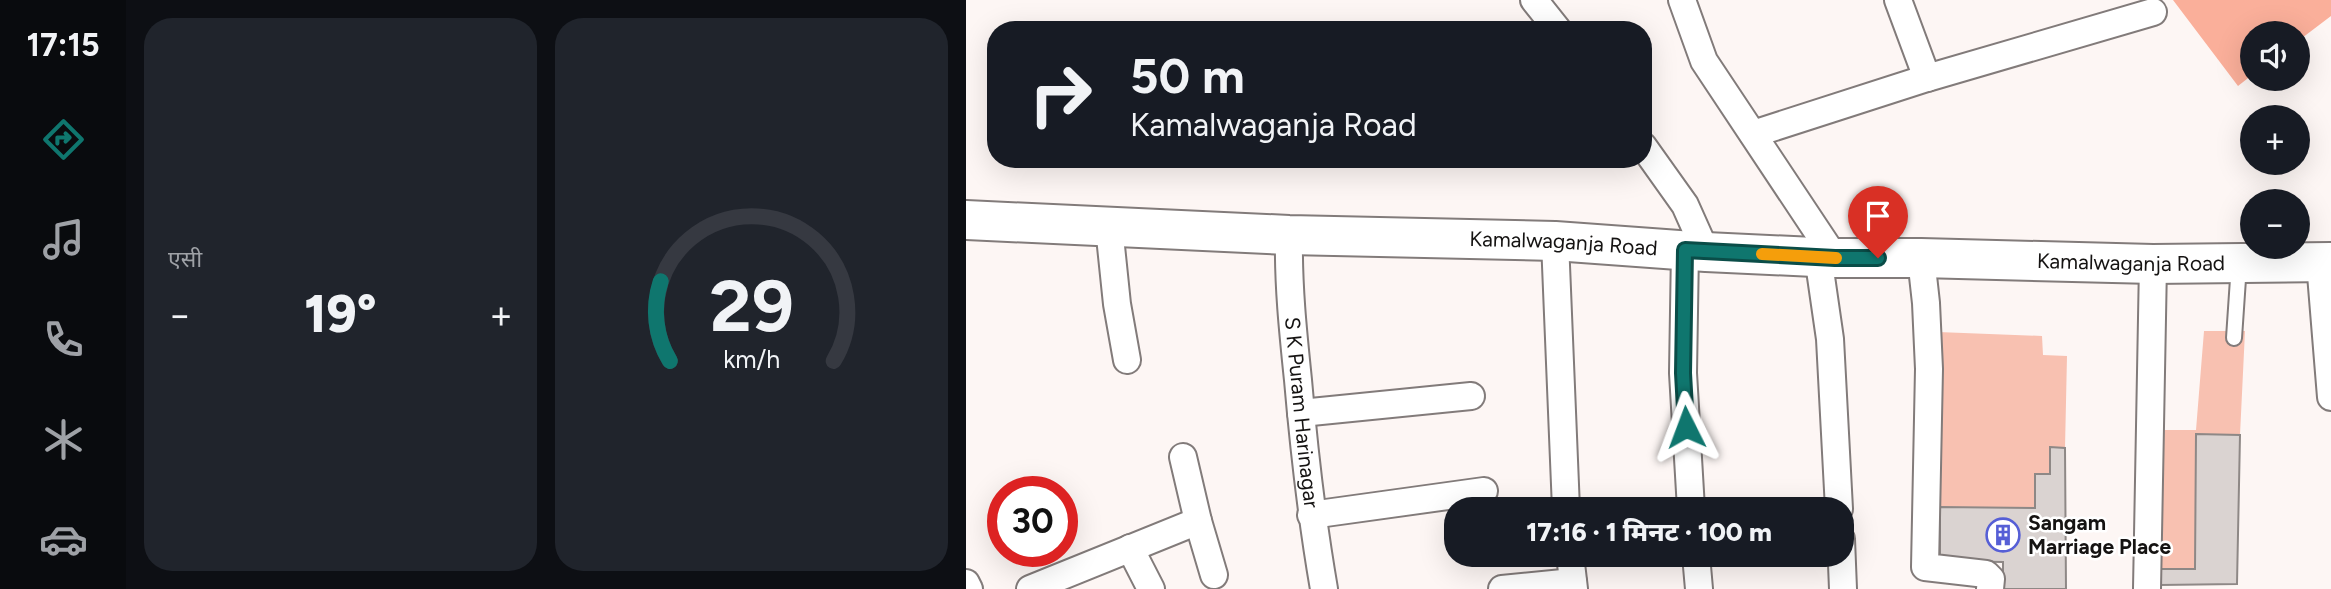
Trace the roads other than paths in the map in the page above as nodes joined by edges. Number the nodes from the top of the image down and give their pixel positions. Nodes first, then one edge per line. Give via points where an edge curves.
1 (1534, 0) edge
2 (1682, 0) edge
3 (1898, 0) edge
4 (2153, 12) dead end
5 (1552, 21) edge
6 (1927, 78) junction
7 (1753, 134) junction
8 (1652, 159) edge
9 (966, 220) edge
10 (1109, 227) junction
11 (1289, 235) junction
12 (1555, 241) junction
13 (1696, 251) junction
14 (1827, 257) junction
15 (1921, 258) junction
16 (2326, 262) edge
17 (2239, 263) junction
18 (2153, 264) junction
19 (2234, 338) dead end
20 (1127, 360) dead end
21 (1471, 396) dead end
22 (2331, 397) edge
23 (1301, 413) junction
24 (1183, 457) dead end
25 (1484, 491) dead end
26 (1566, 497) edge
27 (1690, 497) edge
28 (1838, 497) edge
29 (1311, 515) junction
30 (1198, 521) junction
31 (1130, 548) junction
32 (1571, 567) edge
33 (1697, 567) edge
34 (1842, 567) edge
35 (1214, 575) dead end
36 (966, 583) edge
37 (1573, 585) edge
38 (969, 589) edge
39 (1030, 589) edge
40 (1151, 589) edge
41 (1324, 589) edge
42 (1502, 589) edge
43 (1699, 589) edge
44 (1843, 589) edge
45 (1990, 589) edge
46 (2147, 589) edge

1 - 5 street
2 - 7 street via 1703,61
3 - 6 street
4 - 6 street
6 - 7 street
7 - 14 street
8 - 13 street via 1685,205
9 - 10 main road, Kamalwaganja Road
10 - 11 main road, Kamalwaganja Road
10 - 20 street
11 - 12 main road, Kamalwaganja Road
11 - 23 street, S K Puram Harinagar via 1288,277
12 - 13 main road, Kamalwaganja Road
12 - 26 street
13 - 14 main road, Kamalwaganja Road
13 - 27 street via 1683,373
14 - 15 main road, Kamalwaganja Road
14 - 28 street
15 - 18 main road, Kamalwaganja Road
15 - 45 street via 1929,369 1925,567 1986,575 1991,579
16 - 17 main road, Kamalwaganja Road
16 - 22 street
17 - 18 main road, Kamalwaganja Road
17 - 19 lane
18 - 46 street
21 - 23 street
23 - 29 street, S K Puram Harinagar
24 - 30 street
25 - 29 street
29 - 41 street, S K Puram Harinagar
30 - 31 street
30 - 35 street
31 - 39 street
31 - 40 street
32 - 37 street
33 - 43 street
34 - 44 street
36 - 38 street
37 - 42 street

